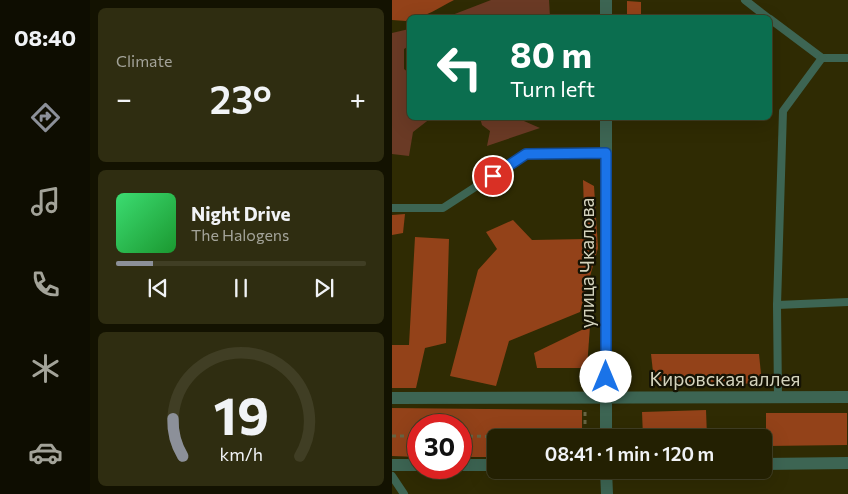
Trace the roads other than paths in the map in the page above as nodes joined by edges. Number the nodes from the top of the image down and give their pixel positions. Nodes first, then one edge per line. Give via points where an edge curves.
1 (606, 0) edge
2 (745, 0) edge
3 (606, 15) edge
4 (765, 15) edge
5 (772, 20) edge
6 (822, 58) junction
7 (848, 58) edge
8 (606, 120) edge
9 (606, 153) junction
10 (392, 208) edge
11 (848, 302) edge
12 (777, 305) junction
13 (778, 397) junction
14 (848, 397) edge
15 (392, 398) edge
16 (606, 398) junction
17 (606, 429) edge
18 (848, 463) edge
19 (487, 464) edge
20 (772, 464) edge
21 (392, 465) edge
22 (407, 465) edge
23 (472, 465) edge
24 (392, 476) edge
25 (606, 479) edge
26 (404, 494) edge
27 (607, 494) edge

1 - 3 street
2 - 4 lane
5 - 6 lane
6 - 7 lane
6 - 12 lane via 783,111
8 - 9 street, улица Чкалова
9 - 10 lane via 526,154 444,208
9 - 16 street, улица Чкалова
11 - 12 lane
12 - 13 lane
13 - 14 street, Кировская аллея
13 - 16 street, Кировская аллея
15 - 16 street, Кировская аллея
16 - 17 street, улица Чкалова
18 - 20 street
19 - 23 street
21 - 22 street
24 - 26 lane
25 - 27 street

